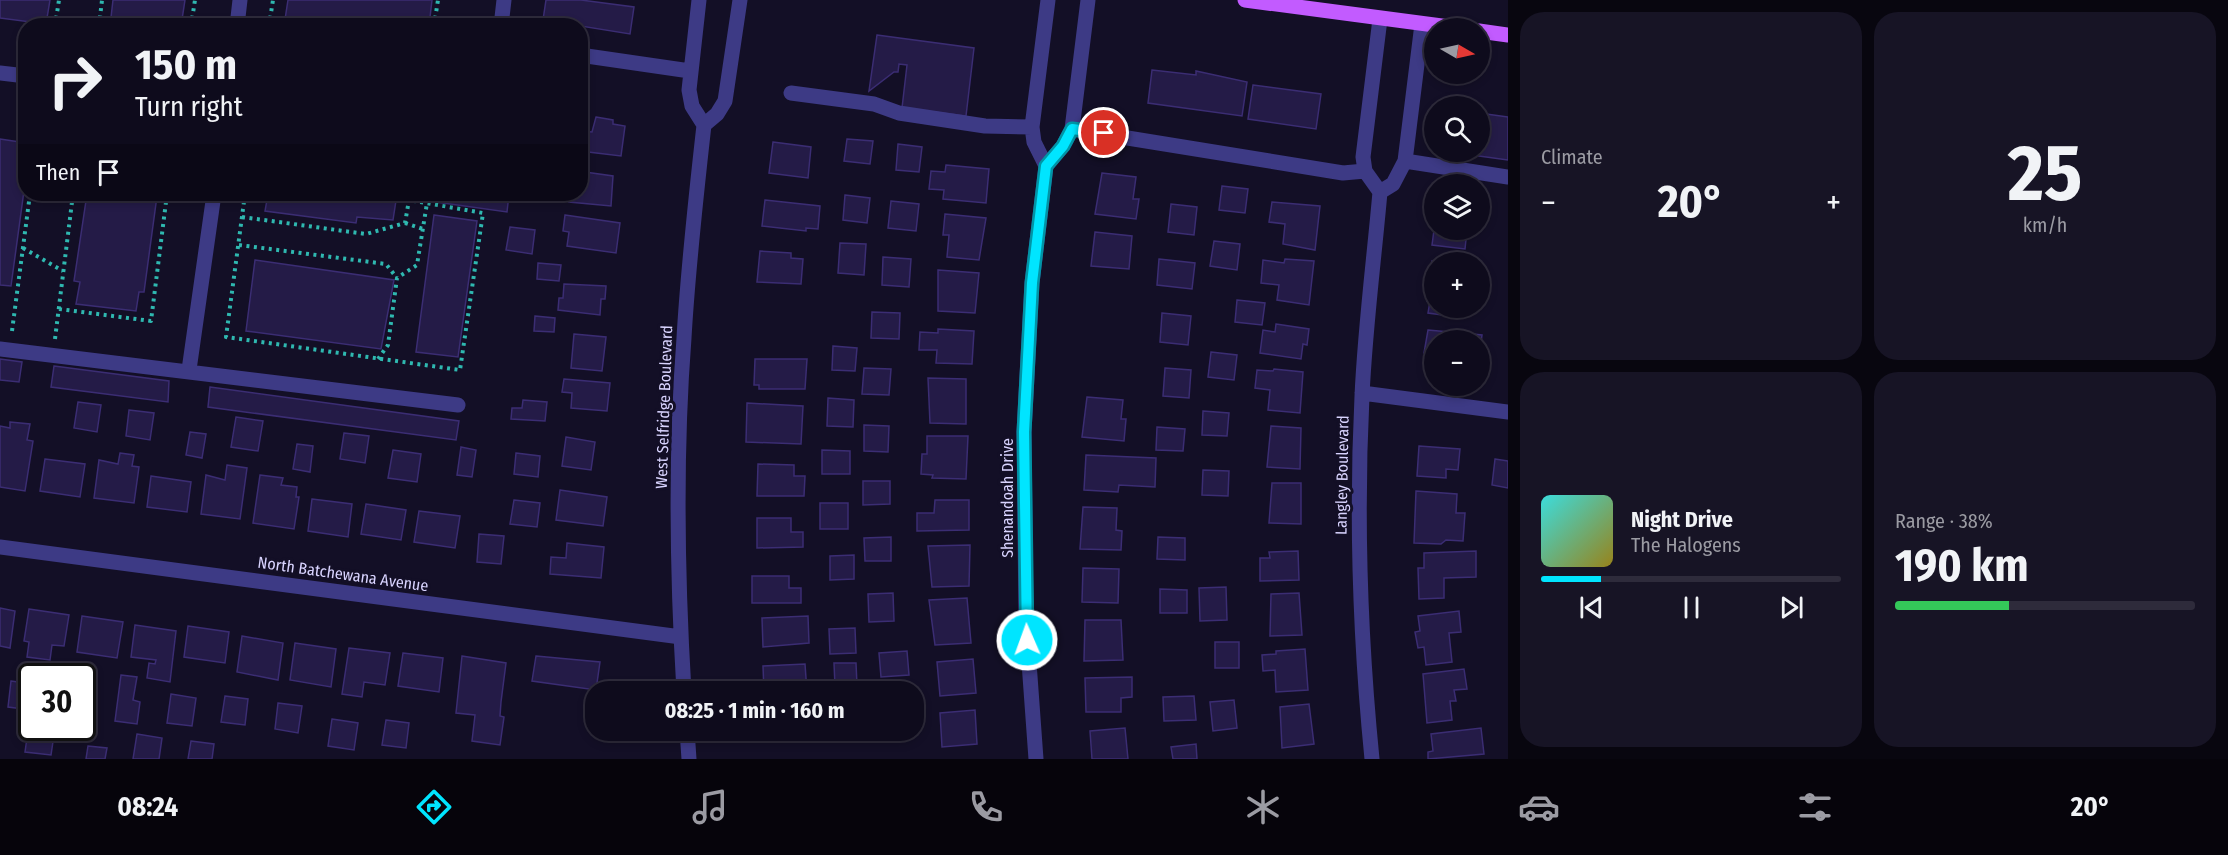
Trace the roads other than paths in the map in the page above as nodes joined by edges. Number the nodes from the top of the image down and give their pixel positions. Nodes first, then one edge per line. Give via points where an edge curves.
1 (240, 0) edge
2 (504, 0) edge
3 (699, 0) edge
4 (740, 0) edge
5 (1048, 0) edge
6 (1088, 0) edge
7 (1245, 0) edge
8 (238, 18) edge
9 (502, 18) edge
10 (1380, 19) junction
11 (1422, 24) joint
12 (1490, 33) edge
13 (1508, 35) edge
14 (588, 56) edge
15 (690, 71) junction
16 (0, 73) edge
17 (18, 75) edge
18 (791, 93) dead end
19 (704, 125) junction
20 (1032, 127) junction
21 (1072, 129) junction
22 (1405, 161) junction
23 (1046, 166) junction
24 (1365, 171) junction
25 (1508, 177) edge
26 (1380, 192) junction
27 (213, 201) edge
28 (5, 349) edge
29 (189, 370) junction
30 (1362, 393) junction
31 (458, 405) dead end
32 (1508, 412) edge
33 (0, 547) edge
34 (681, 637) junction
35 (683, 681) edge
36 (688, 741) edge
37 (689, 759) edge
38 (1036, 759) edge
39 (1372, 759) edge

1 - 8 street
2 - 9 street
3 - 15 street
4 - 19 street via 725,101
5 - 20 street
6 - 21 street
7 - 10 main road
10 - 11 main road
10 - 24 street via 1363,157
11 - 22 street
12 - 13 main road
14 - 15 street
15 - 19 street via 692,106
16 - 17 street
18 - 20 street via 874,104 899,113 986,126
19 - 34 street, West Selfridge Boulevard via 683,339
20 - 23 street via 1034,142
21 - 23 street
21 - 24 street via 1343,173
22 - 25 street
22 - 26 street via 1393,183
23 - 38 street, Shenandoah Drive via 1032,283 1024,432 1026,621
24 - 26 street
26 - 30 street, Langley Boulevard
27 - 29 street
28 - 29 street
29 - 31 street
30 - 32 street
30 - 39 street, Langley Boulevard via 1359,557
33 - 34 street, North Batchewana Avenue
34 - 35 street, West Selfridge Boulevard
36 - 37 street

